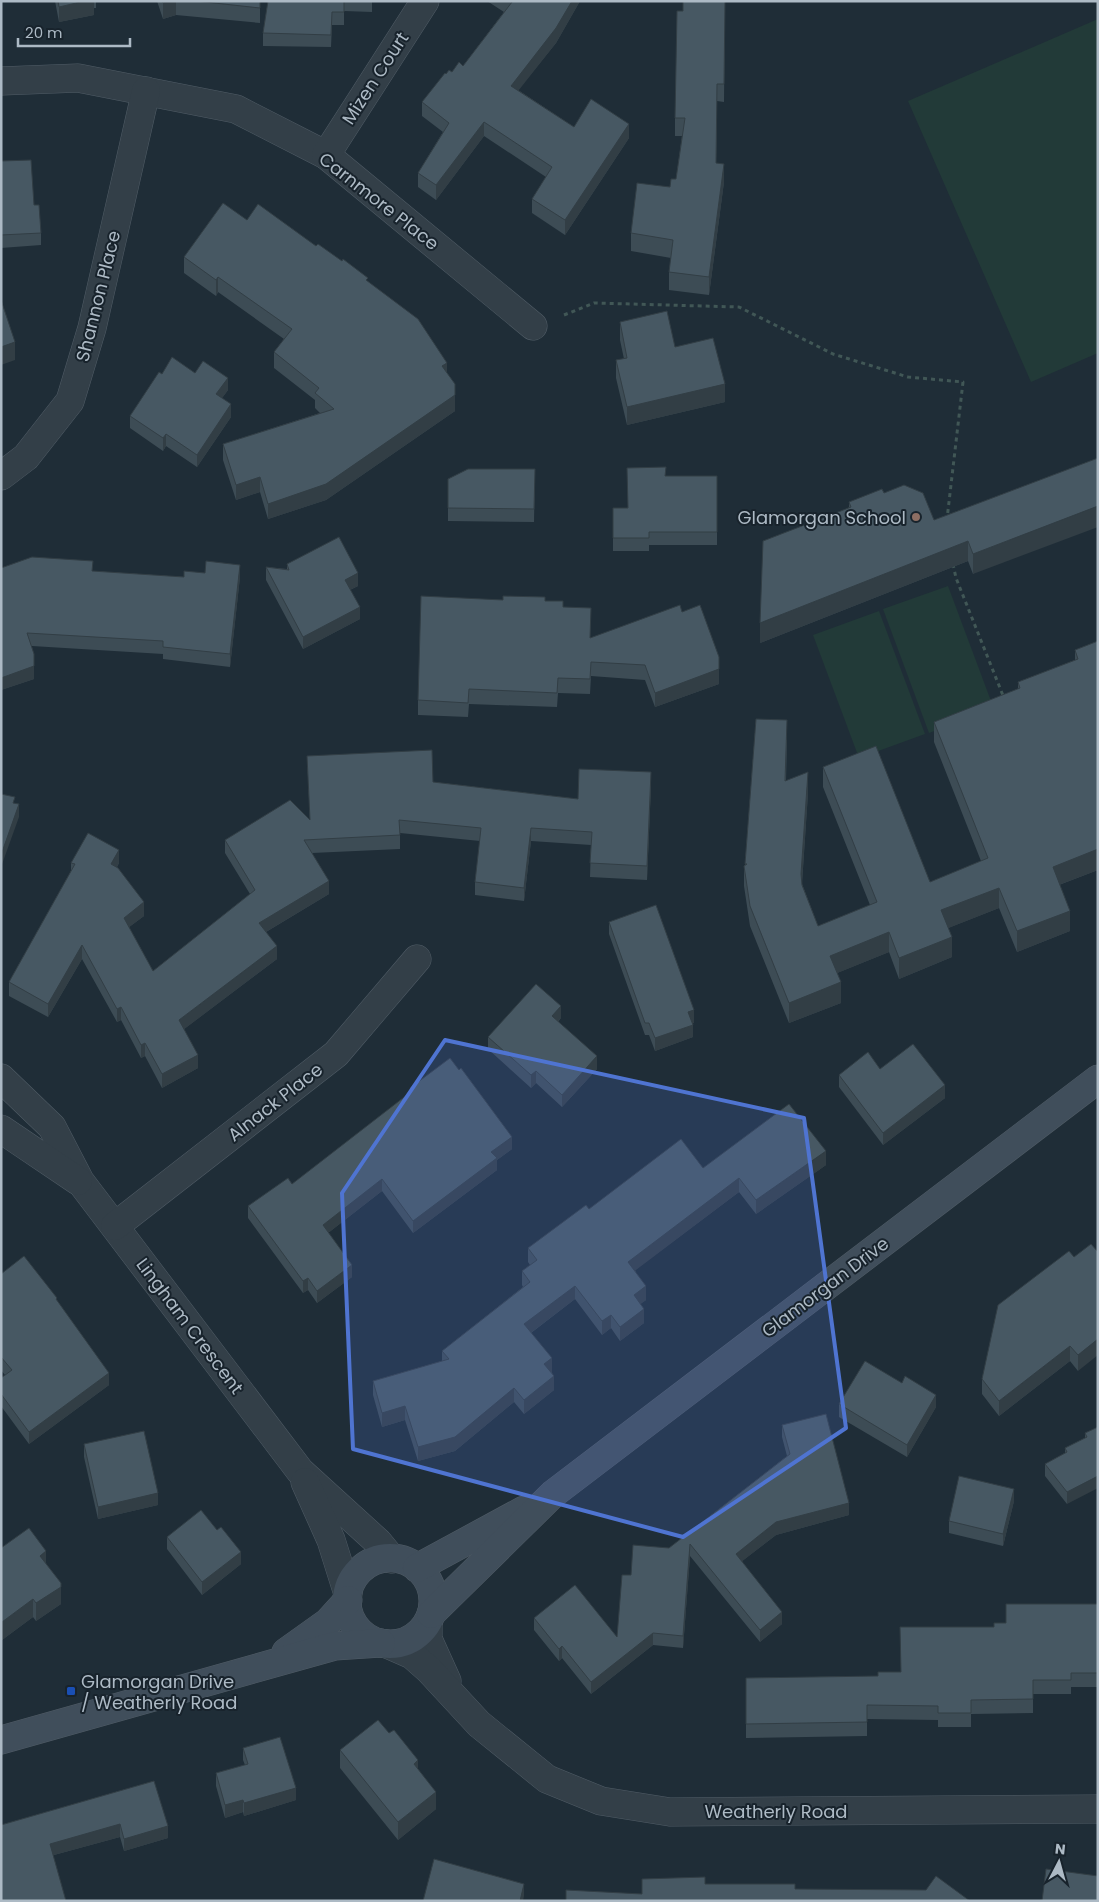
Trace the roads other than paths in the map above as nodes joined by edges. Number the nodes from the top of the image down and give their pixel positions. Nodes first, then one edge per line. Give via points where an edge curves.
1 (425, 1) edge
2 (1, 80) edge
3 (146, 91) junction
4 (326, 155) junction
5 (533, 326) road end
6 (1, 476) edge
7 (417, 959) dead end
8 (1, 1078) edge
9 (1098, 1079) edge
10 (1, 1130) edge
11 (80, 1181) junction
12 (114, 1226) junction
13 (300, 1471) junction
14 (553, 1494) junction
15 (392, 1558) junction
16 (417, 1568) junction
17 (348, 1597) junction
18 (429, 1618) junction
19 (384, 1643) junction
20 (251, 1669) junction
21 (480, 1724) junction
22 (1, 1740) edge
23 (1098, 1809) edge

1 - 4 street, Mizen Court
2 - 3 street, Carnmore Place via 78,78
3 - 4 street, Carnmore Place via 236,109
3 - 6 street, Shannon Place via 92,328 70,401 26,457
4 - 5 street, Carnmore Place
7 - 12 street, Alnack Place via 336,1054
8 - 11 street, Lingham Crescent via 52,1127
9 - 14 street, Glamorgan Drive
10 - 11 street, Lingham Crescent
11 - 12 street, Lingham Crescent
12 - 13 street, Lingham Crescent
13 - 15 street, Lingham Crescent
13 - 17 street, Lingham Crescent via 331,1540
14 - 16 street, Glamorgan Drive
14 - 18 street, Glamorgan Drive
15 - 16 street
15 - 17 street via 366,1566 356,1575
16 - 18 street via 431,1589 433,1601
17 - 19 street via 350,1615 357,1628 368,1637
17 - 20 street via 333,1618 297,1647
18 - 19 street via 420,1632 410,1639
18 - 21 street, Weatherly Road via 428,1639 445,1678
19 - 20 street via 335,1646
19 - 21 street, Weatherly Road via 412,1655
20 - 22 street
21 - 23 street, Weatherly Road via 547,1779 601,1801 670,1812

